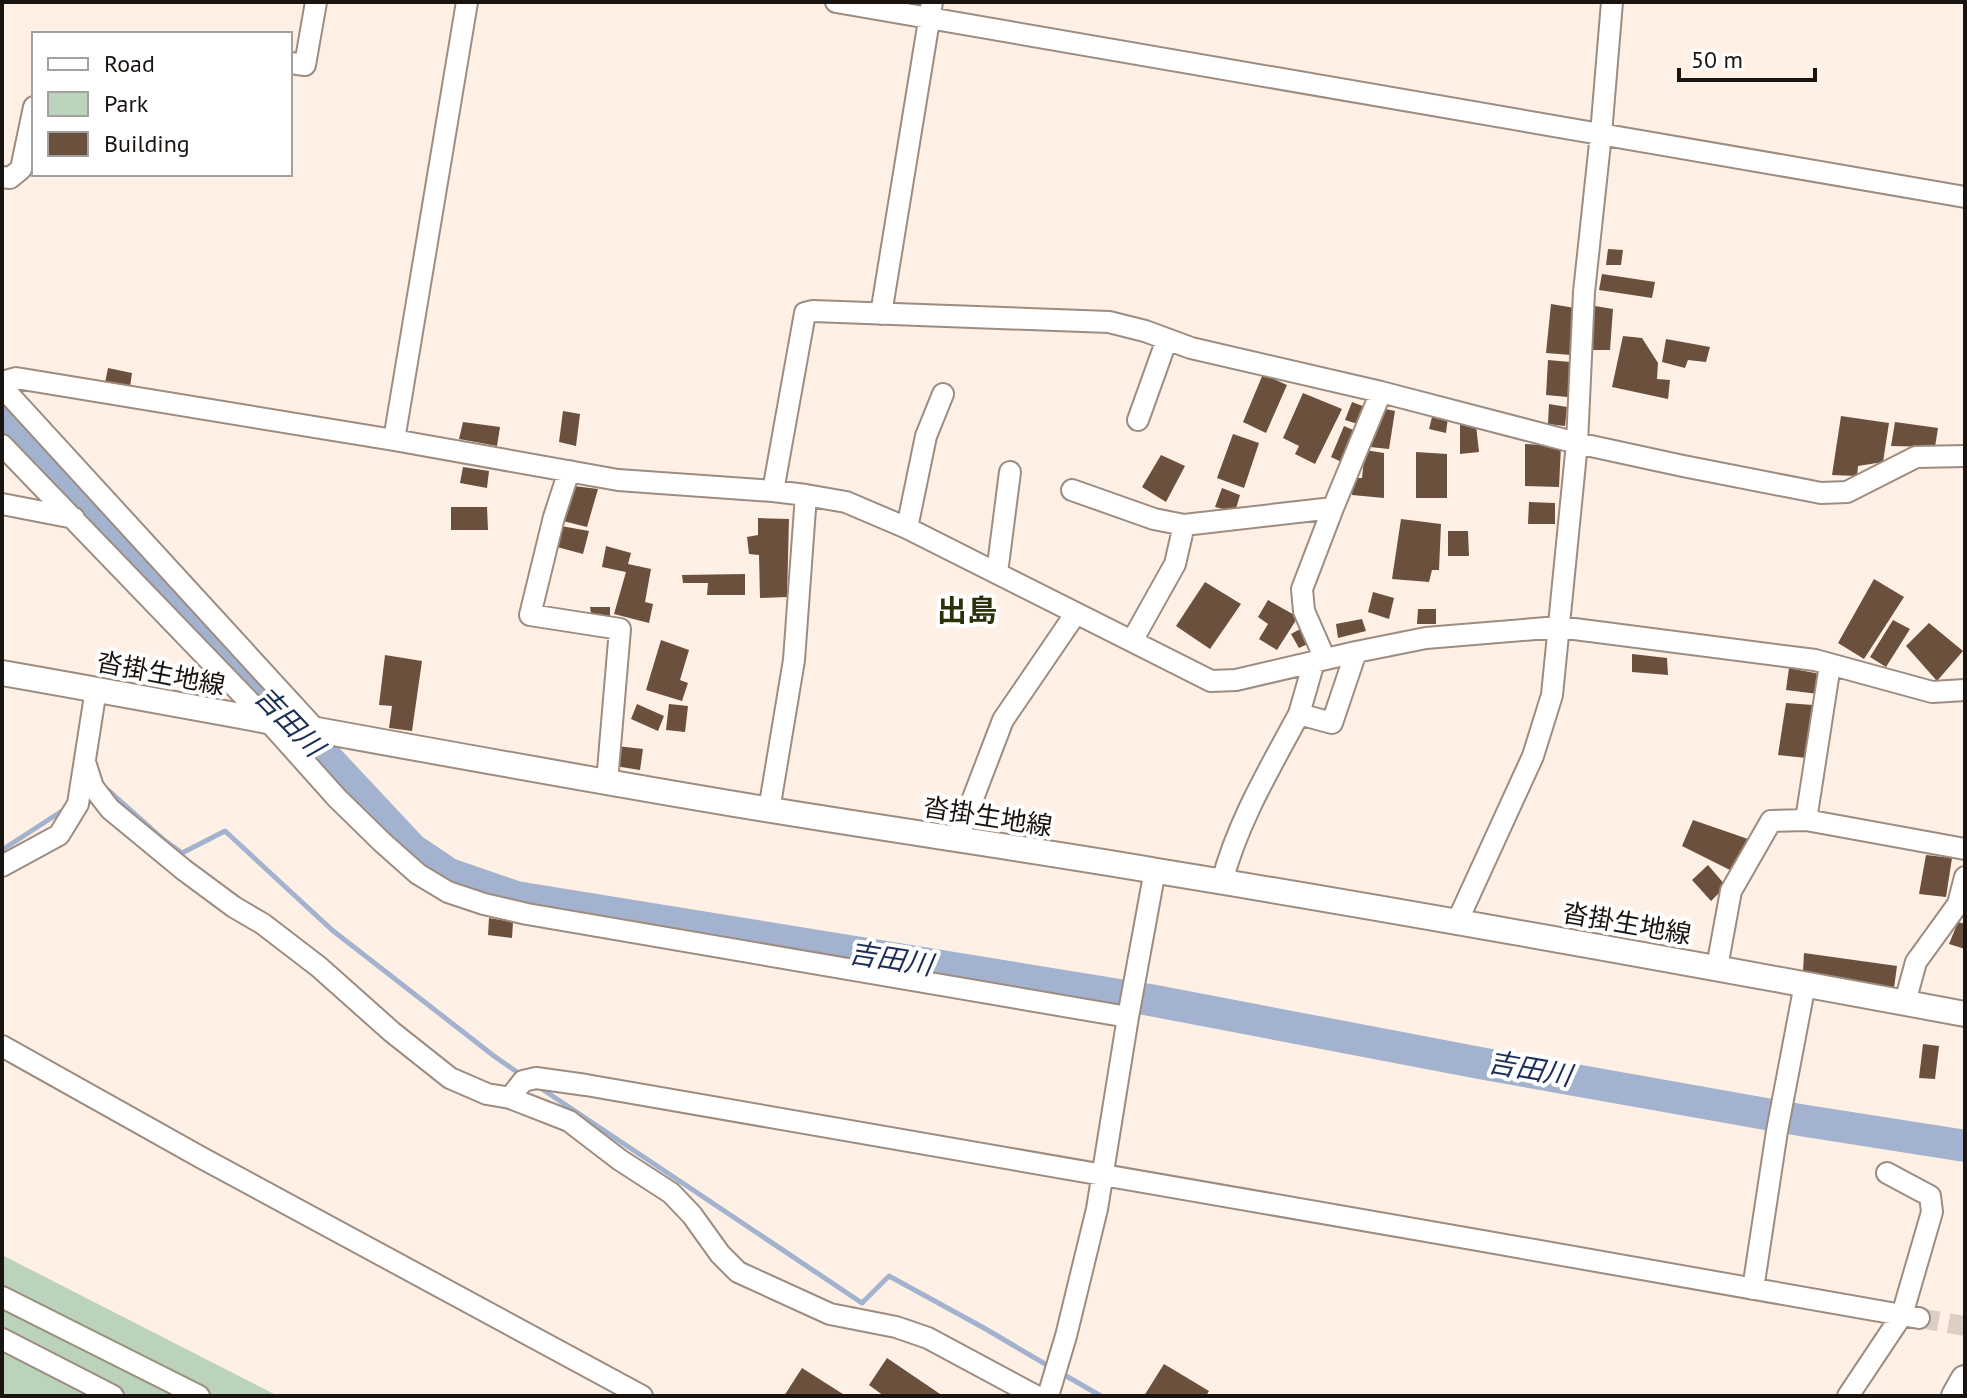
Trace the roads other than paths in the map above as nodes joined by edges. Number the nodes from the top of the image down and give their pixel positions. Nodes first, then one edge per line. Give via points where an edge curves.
1 (316, 2) edge
2 (467, 2) edge
3 (836, 2) edge
4 (1612, 2) edge
5 (930, 10) edge
6 (292, 63) edge
7 (32, 117) edge
8 (1601, 134) junction
9 (2, 177) edge
10 (1965, 197) edge
11 (881, 314) junction
12 (1167, 339) junction
13 (2, 385) edge
14 (1381, 392) junction
15 (943, 394) dead end
16 (1138, 420) dead end
17 (394, 440) junction
18 (1577, 443) junction
19 (2, 445) edge
20 (1965, 456) edge
21 (569, 471) junction
22 (1010, 472) dead end
23 (1072, 490) dead end
24 (773, 491) junction
25 (806, 495) junction
26 (2, 504) edge
27 (1333, 508) junction
28 (74, 518) junction
29 (1184, 525) junction
30 (907, 528) junction
31 (997, 573) junction
32 (1076, 613) junction
33 (1559, 627) junction
34 (1132, 641) junction
35 (1356, 652) junction
36 (1320, 660) junction
37 (1830, 665) junction
38 (2, 673) edge
39 (96, 689) junction
40 (1965, 690) edge
41 (1299, 714) junction
42 (270, 722) junction
43 (316, 731) junction
44 (85, 762) junction
45 (607, 782) junction
46 (769, 810) junction
47 (1806, 820) junction
48 (957, 840) junction
49 (1965, 849) edge
50 (2, 866) edge
51 (1155, 870) junction
52 (1965, 877) edge
53 (1222, 882) junction
54 (1457, 922) junction
55 (1717, 967) junction
56 (1805, 984) junction
57 (1905, 1002) junction
58 (1965, 1014) edge
59 (1128, 1016) junction
60 (2, 1046) edge
61 (510, 1098) junction
62 (1887, 1173) dead end
63 (1103, 1176) junction
64 (1753, 1289) junction
65 (2, 1297) edge
66 (1910, 1317) junction
67 (2, 1339) edge
68 (1965, 1380) edge
69 (1048, 1395) edge
70 (113, 1396) edge
71 (199, 1396) edge
72 (642, 1396) edge
73 (1848, 1396) edge
74 (1956, 1396) edge

1 - 6 street via 305,65
2 - 17 street
3 - 5 street
4 - 8 street
5 - 8 street
5 - 11 street
7 - 9 street via 21,169 10,178
8 - 10 street
8 - 18 street via 1584,292
11 - 12 street via 1109,322
11 - 24 street via 805,313
12 - 14 street
12 - 16 street
13 - 17 street via 16,378
13 - 43 street
14 - 18 street
14 - 27 street
15 - 30 street via 926,436
17 - 21 street
18 - 20 street via 1821,493 1847,492 1916,457
18 - 33 street
19 - 28 street
21 - 24 street via 618,480
21 - 45 street via 530,615 620,629
22 - 31 street
23 - 29 street
24 - 25 street
25 - 30 street via 846,502
25 - 46 street via 794,660
26 - 28 street
27 - 29 street
27 - 36 street via 1302,589
28 - 42 street
29 - 34 street via 1175,564
30 - 31 street
31 - 32 street
32 - 34 street
32 - 48 street via 1003,720
33 - 35 street via 1426,638
33 - 37 street
33 - 54 street via 1552,695 1533,756
34 - 36 street via 1211,681
35 - 36 street
35 - 41 street via 1332,723
36 - 41 street
37 - 40 street via 1932,692
37 - 47 street
38 - 39 main road, 沓掛生地線
39 - 42 main road, 沓掛生地線
39 - 44 street
41 - 53 street via 1250,808
42 - 43 main road, 沓掛生地線
42 - 59 street via 382,842 448,892 527,914
43 - 45 main road, 沓掛生地線
44 - 50 street via 78,804 59,835
44 - 61 street via 93,787 110,809 184,870 308,958 450,1078
45 - 46 main road, 沓掛生地線
46 - 48 main road, 沓掛生地線
47 - 49 street
47 - 55 street via 1771,821 1731,891
48 - 51 main road, 沓掛生地線
51 - 53 main road, 沓掛生地線
51 - 59 street
52 - 57 street via 1958,904 1916,962
53 - 54 main road, 沓掛生地線
54 - 55 main road, 沓掛生地線
55 - 56 main road, 沓掛生地線
56 - 57 main road, 沓掛生地線
56 - 64 street
57 - 58 main road, 沓掛生地線
59 - 63 street
60 - 72 street
61 - 63 street via 523,1081 536,1078
61 - 69 street via 569,1121 671,1193 738,1272 830,1314 928,1338
62 - 66 street via 1930,1196 1932,1212
63 - 64 street
63 - 69 street
64 - 66 street
65 - 71 street
66 - 73 street
67 - 70 street
68 - 74 highway

